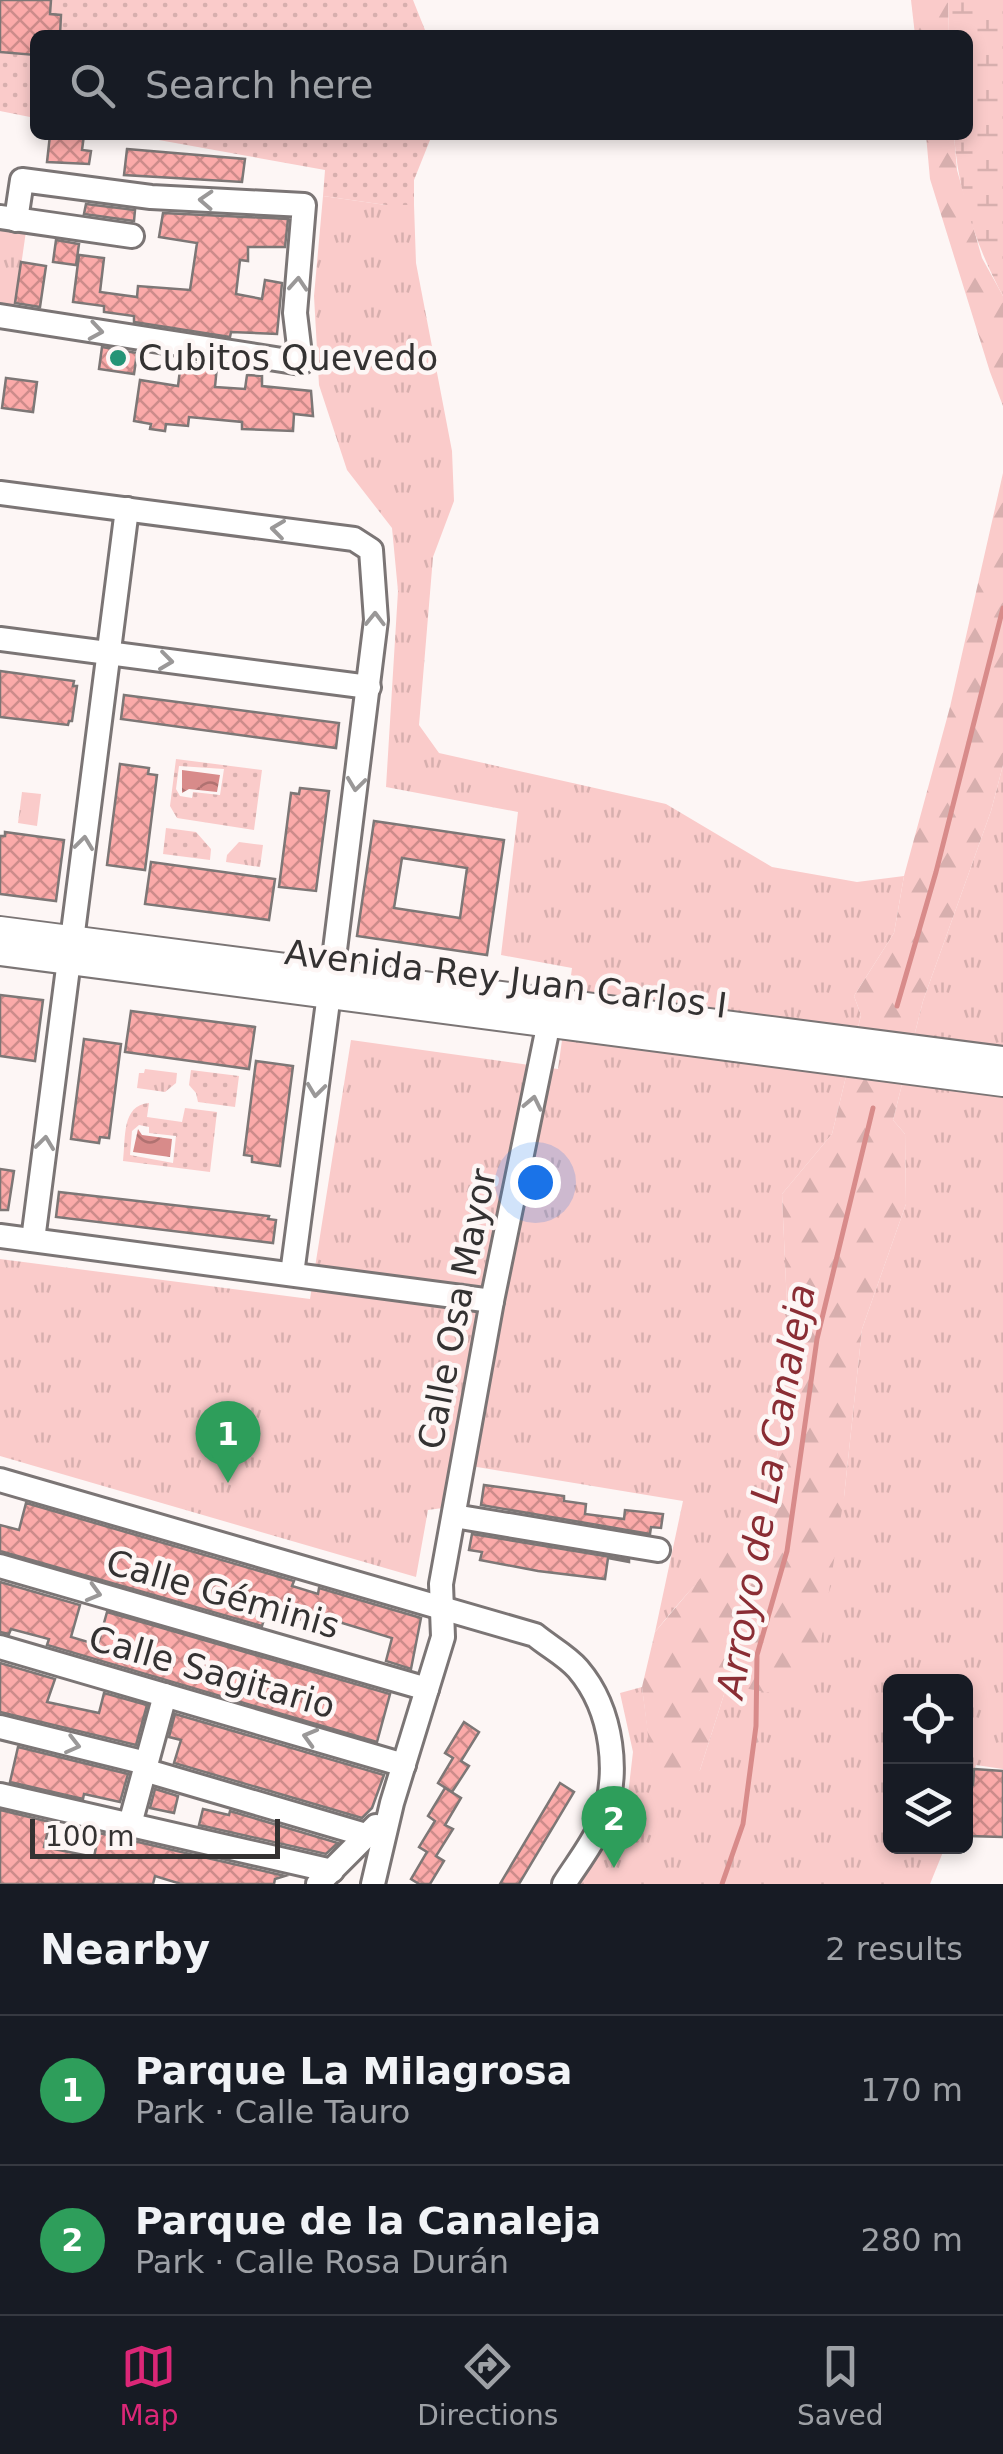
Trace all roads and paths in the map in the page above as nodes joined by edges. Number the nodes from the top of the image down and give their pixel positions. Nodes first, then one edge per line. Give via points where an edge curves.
1 (8, 219) edge
2 (132, 236) dead end
3 (1, 316) edge
4 (0, 324) edge
5 (0, 493) edge
6 (126, 509) junction
7 (0, 640) edge
8 (109, 654) junction
9 (369, 687) junction
10 (0, 930) edge
11 (70, 950) junction
12 (0, 951) edge
13 (330, 984) junction
14 (549, 1022) junction
15 (1003, 1062) edge
16 (1003, 1082) edge
17 (0, 1236) edge
18 (33, 1240) junction
19 (292, 1274) junction
20 (492, 1301) junction
21 (0, 1480) edge
22 (454, 1516) junction
23 (658, 1550) dead end
24 (0, 1566) edge
25 (442, 1609) junction
26 (0, 1647) edge
27 (428, 1689) junction
28 (165, 1695) junction
29 (0, 1726) edge
30 (404, 1765) junction
31 (145, 1767) junction
32 (0, 1795) edge
33 (392, 1803) junction
34 (130, 1824) junction
35 (369, 1836) junction
36 (325, 1878) edge
37 (373, 1884) edge
38 (564, 1884) edge

1 - 2 street
3 -> 1 street via 301,363 296,314 304,205 151,197 22,180
3 - 4 street
5 - 6 street
6 - 8 street
9 -> 6 street via 376,620 371,550 354,539
7 - 8 street
8 -> 9 street
11 -> 8 street
9 -> 13 street
10 - 11 main road, Avenida Rey Juan Carlos I
11 - 12 main road, Avenida Rey Juan Carlos I
11 - 13 main road, Avenida Rey Juan Carlos I
18 -> 11 street
13 - 14 main road, Avenida Rey Juan Carlos I
13 - 15 main road, Avenida Rey Juan Carlos I
13 -> 19 street
14 - 16 main road, Avenida Rey Juan Carlos I
20 -> 14 street, Calle Osa Mayor
17 - 18 street
18 - 19 street
19 - 20 street
20 - 22 street, Calle Osa Mayor
21 - 25 street
22 - 23 street
22 - 25 street, Calle Osa Mayor
24 -> 27 street, Calle Géminis
25 - 27 street, Calle Osa Mayor via 444,1637
25 - 38 street via 535,1635 578,1669 600,1707 611,1745 611,1788 600,1825
26 - 28 street, Calle Sagitario
27 - 30 street, Calle Osa Mayor
30 -> 28 street, Calle Sagitario
28 - 31 street
29 -> 31 street
30 - 33 street, Calle Osa Mayor
31 - 34 street
31 - 35 street
32 - 34 street
33 - 35 street
33 - 37 street
34 - 36 street
35 - 36 street

